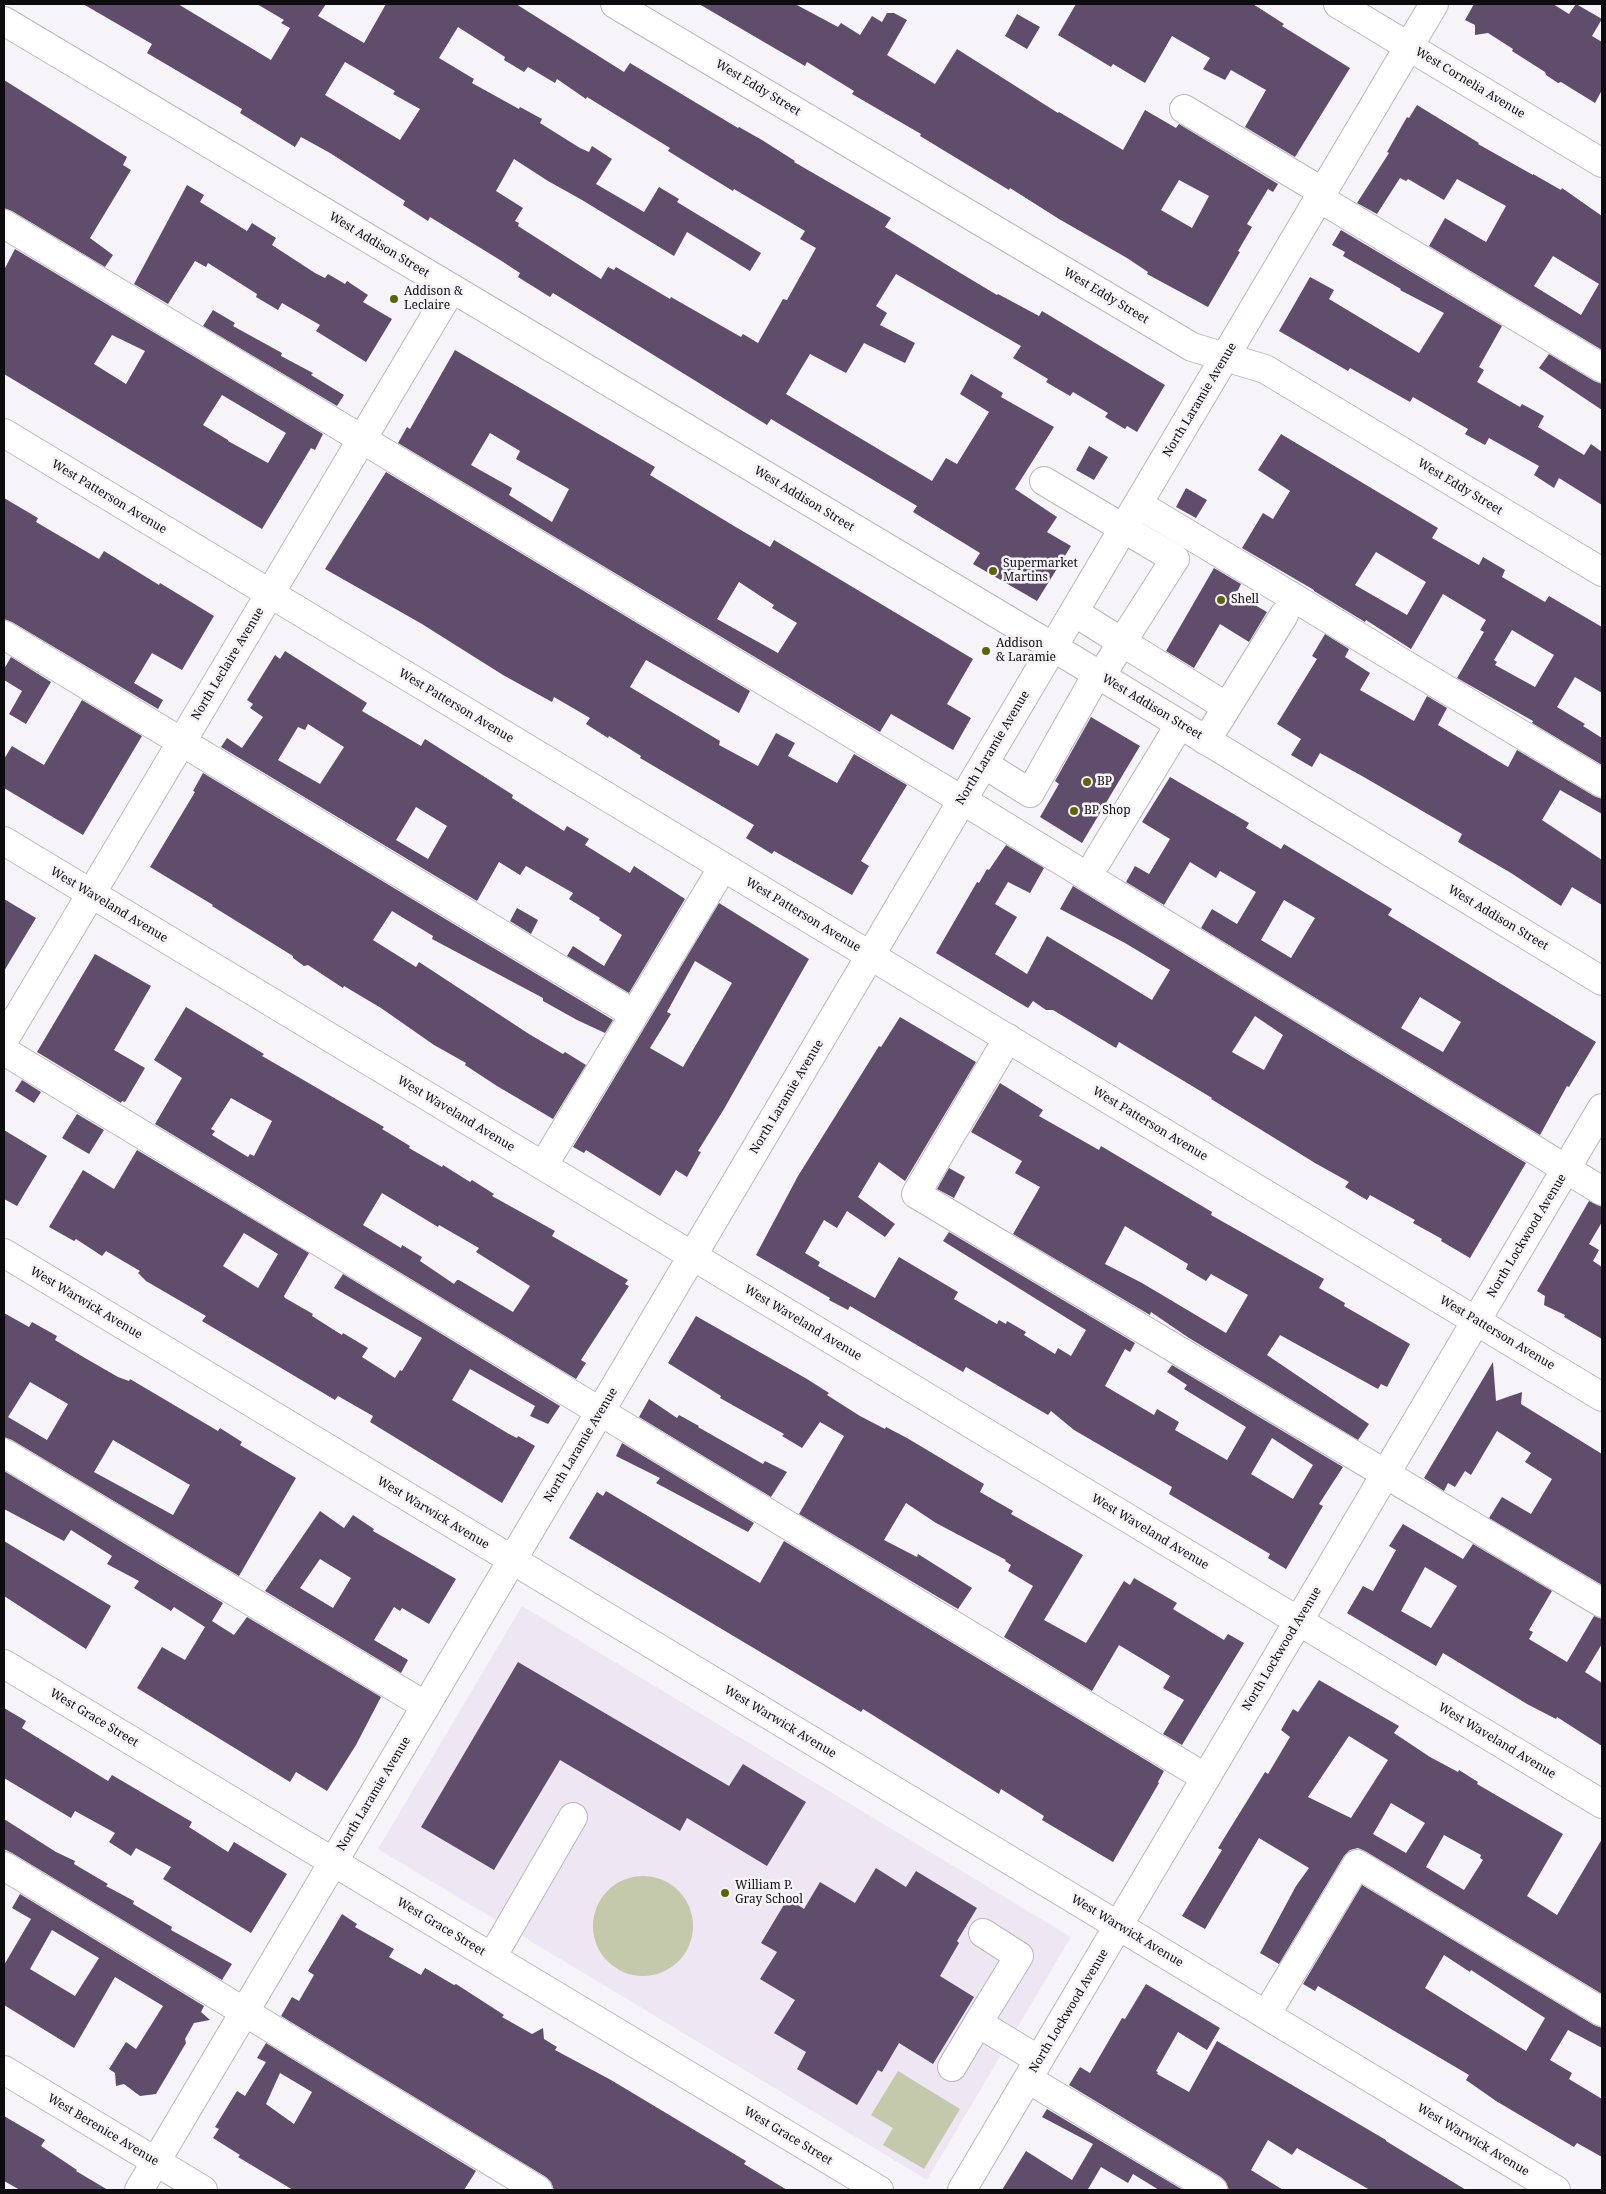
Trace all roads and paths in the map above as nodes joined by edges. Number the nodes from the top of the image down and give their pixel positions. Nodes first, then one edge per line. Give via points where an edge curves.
1 (615, 4) edge
2 (1338, 4) edge
3 (1434, 4) edge
4 (4, 21) edge
5 (1409, 47) junction
6 (1184, 109) dead end
7 (1602, 163) edge
8 (1321, 195) junction
9 (4, 224) edge
10 (452, 288) junction
11 (1225, 357) junction
12 (1602, 368) edge
13 (4, 433) edge
14 (362, 440) junction
15 (1044, 481) dead end
16 (1138, 504) junction
17 (1124, 527) junction
18 (1602, 572) edge
19 (270, 594) junction
20 (1074, 612) junction
21 (1284, 616) dead end
22 (4, 635) edge
23 (1122, 642) junction
24 (1053, 647) junction
25 (1099, 675) junction
26 (1227, 707) junction
27 (1180, 724) junction
28 (1206, 740) junction
29 (182, 742) junction
30 (984, 764) junction
31 (1602, 783) edge
32 (962, 800) junction
33 (4, 841) edge
34 (1097, 861) dead end
35 (723, 866) junction
36 (91, 894) junction
37 (871, 955) junction
38 (1602, 981) edge
39 (634, 1014) junction
40 (1008, 1038) junction
41 (4, 1040) edge
42 (4, 1050) edge
43 (1602, 1108) edge
44 (543, 1166) junction
45 (1566, 1169) junction
46 (1602, 1191) edge
47 (4, 1254) edge
48 (693, 1256) junction
49 (1476, 1321) junction
50 (1602, 1396) edge
51 (601, 1411) junction
52 (4, 1453) edge
53 (1387, 1472) junction
54 (512, 1560) junction
55 (1602, 1603) edge
56 (1298, 1621) junction
57 (4, 1664) edge
58 (426, 1706) junction
59 (1206, 1778) junction
60 (1602, 1804) edge
61 (573, 1817) dead end
62 (334, 1862) junction
63 (4, 1866) edge
64 (1119, 1926) junction
65 (983, 1933) dead end
66 (492, 1957) junction
67 (245, 2012) junction
68 (1602, 2012) edge
69 (1266, 2015) junction
70 (978, 2023) junction
71 (952, 2067) dead end
72 (4, 2070) edge
73 (1034, 2070) junction
74 (156, 2162) junction
75 (140, 2190) edge
76 (203, 2190) edge
77 (538, 2190) edge
78 (879, 2190) edge
79 (962, 2190) edge
80 (1213, 2190) edge
81 (1556, 2190) edge

1 - 11 street, West Eddy Street via 1192,347
2 - 5 street, West Cornelia Avenue
3 - 5 street, North Laramie Avenue
4 - 10 street, West Addison Street
5 - 7 street, West Cornelia Avenue
5 - 8 street, North Laramie Avenue
6 - 8 street
8 - 11 street, North Laramie Avenue
8 - 12 street
9 - 14 street
10 - 14 street, North Leclaire Avenue
10 - 24 street, West Addison Street
11 - 16 street, North Laramie Avenue
11 - 18 street, West Eddy Street via 1265,369
13 - 19 street, West Patterson Avenue
14 - 19 street, North Leclaire Avenue
14 - 32 street
15 - 17 street
16 - 17 street, North Laramie Avenue
16 - 31 street
17 - 20 street, North Laramie Avenue
17 - 23 street via 1175,559
19 - 29 street, North Leclaire Avenue
19 - 35 street, West Patterson Avenue
20 - 23 street
20 - 24 street, North Laramie Avenue
21 - 26 street
22 - 29 street
23 - 25 street
23 - 26 street
24 - 25 street, West Addison Street
24 - 30 street, North Laramie Avenue
25 - 27 street, West Addison Street
25 - 30 street via 1030,793
26 - 28 street
27 - 28 street, West Addison Street
27 - 34 street
28 - 38 street, West Addison Street
29 - 36 street, North Leclaire Avenue
29 - 39 street
30 - 32 street, North Laramie Avenue
32 - 37 street, North Laramie Avenue
32 - 45 street
33 - 36 street, West Waveland Avenue
35 - 37 street, West Patterson Avenue
35 - 39 street
36 - 41 street, North Leclaire Avenue
36 - 44 street, West Waveland Avenue
37 - 40 street, West Patterson Avenue
37 - 48 street, North Laramie Avenue
39 - 44 street
40 - 49 street, West Patterson Avenue
40 - 53 street via 916,1194
42 - 51 street
43 - 45 street, North Lockwood Avenue
44 - 48 street, West Waveland Avenue
45 - 46 street
45 - 49 street, North Lockwood Avenue
47 - 54 street, West Warwick Avenue
48 - 51 street, North Laramie Avenue
48 - 56 street, West Waveland Avenue
49 - 50 street, West Patterson Avenue
49 - 53 street, North Lockwood Avenue
51 - 54 street, North Laramie Avenue
51 - 59 street
52 - 58 street
53 - 55 street
53 - 56 street, North Lockwood Avenue
54 - 58 street, North Laramie Avenue
54 - 64 street, West Warwick Avenue
56 - 59 street, North Lockwood Avenue
56 - 60 street, West Waveland Avenue
57 - 62 street, West Grace Street
58 - 62 street, North Laramie Avenue
59 - 64 street, North Lockwood Avenue
61 - 66 street
62 - 66 street, West Grace Street
62 - 67 street, North Laramie Avenue
63 - 67 street
64 - 69 street, West Warwick Avenue
64 - 73 street, North Lockwood Avenue
65 - 70 street via 1019,1956
66 - 78 street, West Grace Street
67 - 74 street, North Laramie Avenue
67 - 77 street
68 - 69 street via 1357,1864
69 - 81 street, West Warwick Avenue
70 - 71 street
70 - 73 street
72 - 74 street, West Berenice Avenue
73 - 79 street, North Lockwood Avenue
73 - 80 street
74 - 75 street, North Laramie Avenue
74 - 76 street, West Berenice Avenue

